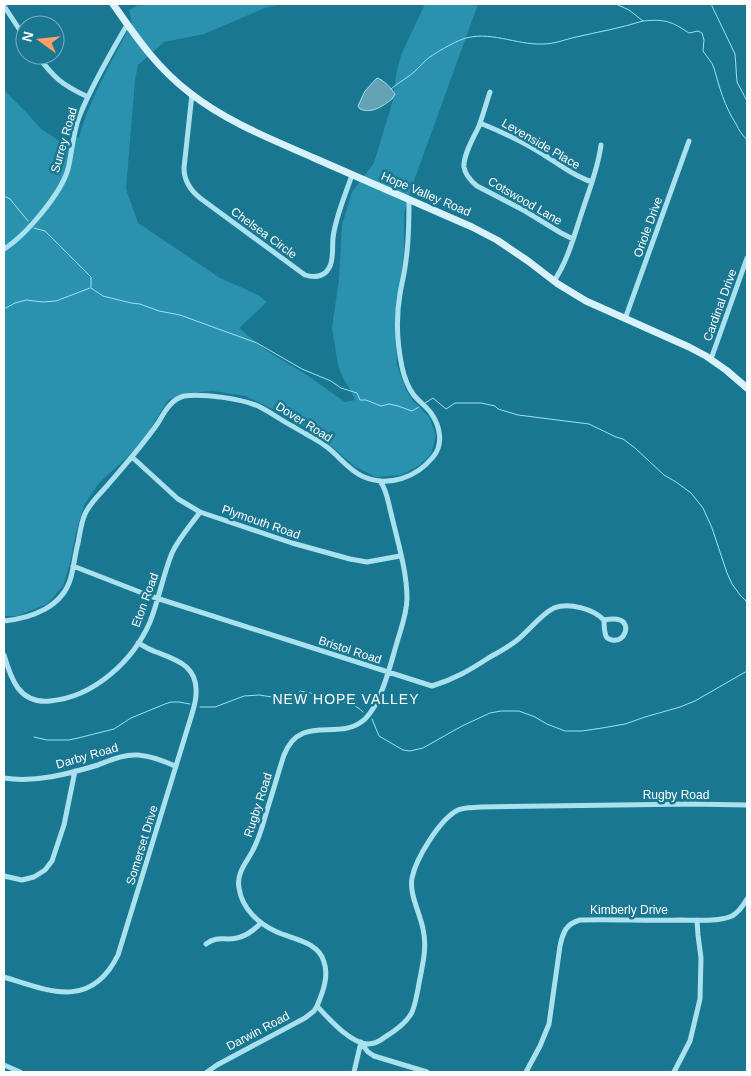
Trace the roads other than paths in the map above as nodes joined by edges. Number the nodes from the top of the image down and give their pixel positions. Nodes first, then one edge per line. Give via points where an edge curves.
1 (114, 4) edge
2 (4, 6) edge
3 (15, 23) edge
4 (127, 25) junction
5 (45, 65) edge
6 (490, 92) dead end
7 (192, 94) junction
8 (88, 97) junction
9 (480, 123) junction
10 (689, 141) dead end
11 (601, 145) dead end
12 (352, 175) junction
13 (592, 182) junction
14 (409, 199) junction
15 (574, 239) junction
16 (4, 249) edge
17 (747, 258) edge
18 (745, 272) edge
19 (554, 281) junction
20 (626, 319) junction
21 (711, 359) junction
22 (747, 388) edge
23 (132, 457) junction
24 (380, 481) junction
25 (200, 512) junction
26 (400, 556) junction
27 (74, 566) junction
28 (157, 598) junction
29 (604, 620) junction
30 (4, 621) edge
31 (138, 643) junction
32 (4, 655) edge
33 (388, 673) junction
34 (175, 766) junction
35 (76, 771) junction
36 (4, 778) edge
37 (747, 805) edge
38 (4, 876) edge
39 (747, 899) edge
40 (697, 920) junction
41 (261, 923) junction
42 (206, 944) dead end
43 (4, 977) edge
44 (317, 1006) junction
45 (361, 1042) junction
46 (4, 1065) edge
47 (20, 1072) edge
48 (207, 1072) edge
49 (354, 1072) edge
50 (427, 1072) edge
51 (526, 1072) edge
52 (674, 1072) edge

1 - 4 main road, Hope Valley Road
2 - 3 street
4 - 7 main road, Hope Valley Road via 153,59
4 - 8 street, Surrey Road
5 - 8 street via 53,76
6 - 9 street, Cotswood Lane
7 - 12 main road, Hope Valley Road via 242,126
7 - 12 street, Chelsea Circle via 184,168 189,187 305,275 317,277 330,268 334,232
8 - 16 street, Surrey Road via 76,125 71,158 62,183 30,227
9 - 13 street, Levenside Place via 530,146 577,177
9 - 15 street, Cotswood Lane via 465,159 464,167 471,180
10 - 20 street, Oriole Drive
11 - 13 street
12 - 14 main road, Hope Valley Road
13 - 15 street
14 - 19 main road, Hope Valley Road via 488,235
14 - 24 street, Dover Road via 407,248 399,300 400,355 410,388 431,413 438,428 440,445 435,455 414,474
15 - 19 street
17 - 18 street, Cardinal Drive
18 - 21 street, Cardinal Drive
19 - 20 main road, Hope Valley Road via 586,301
20 - 21 main road, Hope Valley Road
21 - 22 main road, Hope Valley Road
23 - 24 street, Dover Road via 174,402 184,396 215,396 260,407 318,441 358,474
23 - 25 street, Plymouth Road via 178,499
23 - 27 street, Dover Road via 84,514
24 - 26 street, Rugby Road via 384,486
25 - 26 street, Plymouth Road via 356,561
25 - 28 street, Eton Road via 173,550
26 - 33 street, Rugby Road via 407,606
27 - 28 street, Bristol Road
27 - 30 street, Dover Road via 68,586 54,604 33,615
28 - 31 street, Eton Road
28 - 33 street, Bristol Road
29 - 29 street, Bristol Road via 606,636 620,640 625,631 623,622
29 - 33 street, Bristol Road via 578,607 554,608 515,642 461,676 432,686
31 - 32 street, Eton Road via 127,658 102,680 73,696 51,701 36,701 20,692 11,679
31 - 34 street, Somerset Drive via 180,661 195,680 195,702
33 - 41 street, Rugby Road via 372,709 360,723 306,732 297,736 287,748 260,835 238,881 243,902
34 - 35 street, Darby Road via 136,755
34 - 43 street, Somerset Drive via 124,940 109,970 91,986 64,992 49,991
35 - 36 street, Darby Road via 33,779
35 - 38 street via 52,861 34,877 22,880
37 - 45 street, Rugby Road via 481,807 458,810 438,828 418,860 412,878 425,943 412,1012 382,1040 372,1044
39 - 40 street, Kimberly Drive via 742,908 731,916
40 - 51 street, Kimberly Drive via 580,920 570,924 562,935 548,1024
40 - 52 street via 701,958 700,999 690,1041
41 - 42 street via 247,935 217,938
41 - 44 street, Rugby Road via 312,946 322,956 325,979
44 - 45 street via 335,1025
44 - 48 street, Darwin Road via 305,1018
45 - 49 street
45 - 50 street via 374,1056
46 - 47 street

